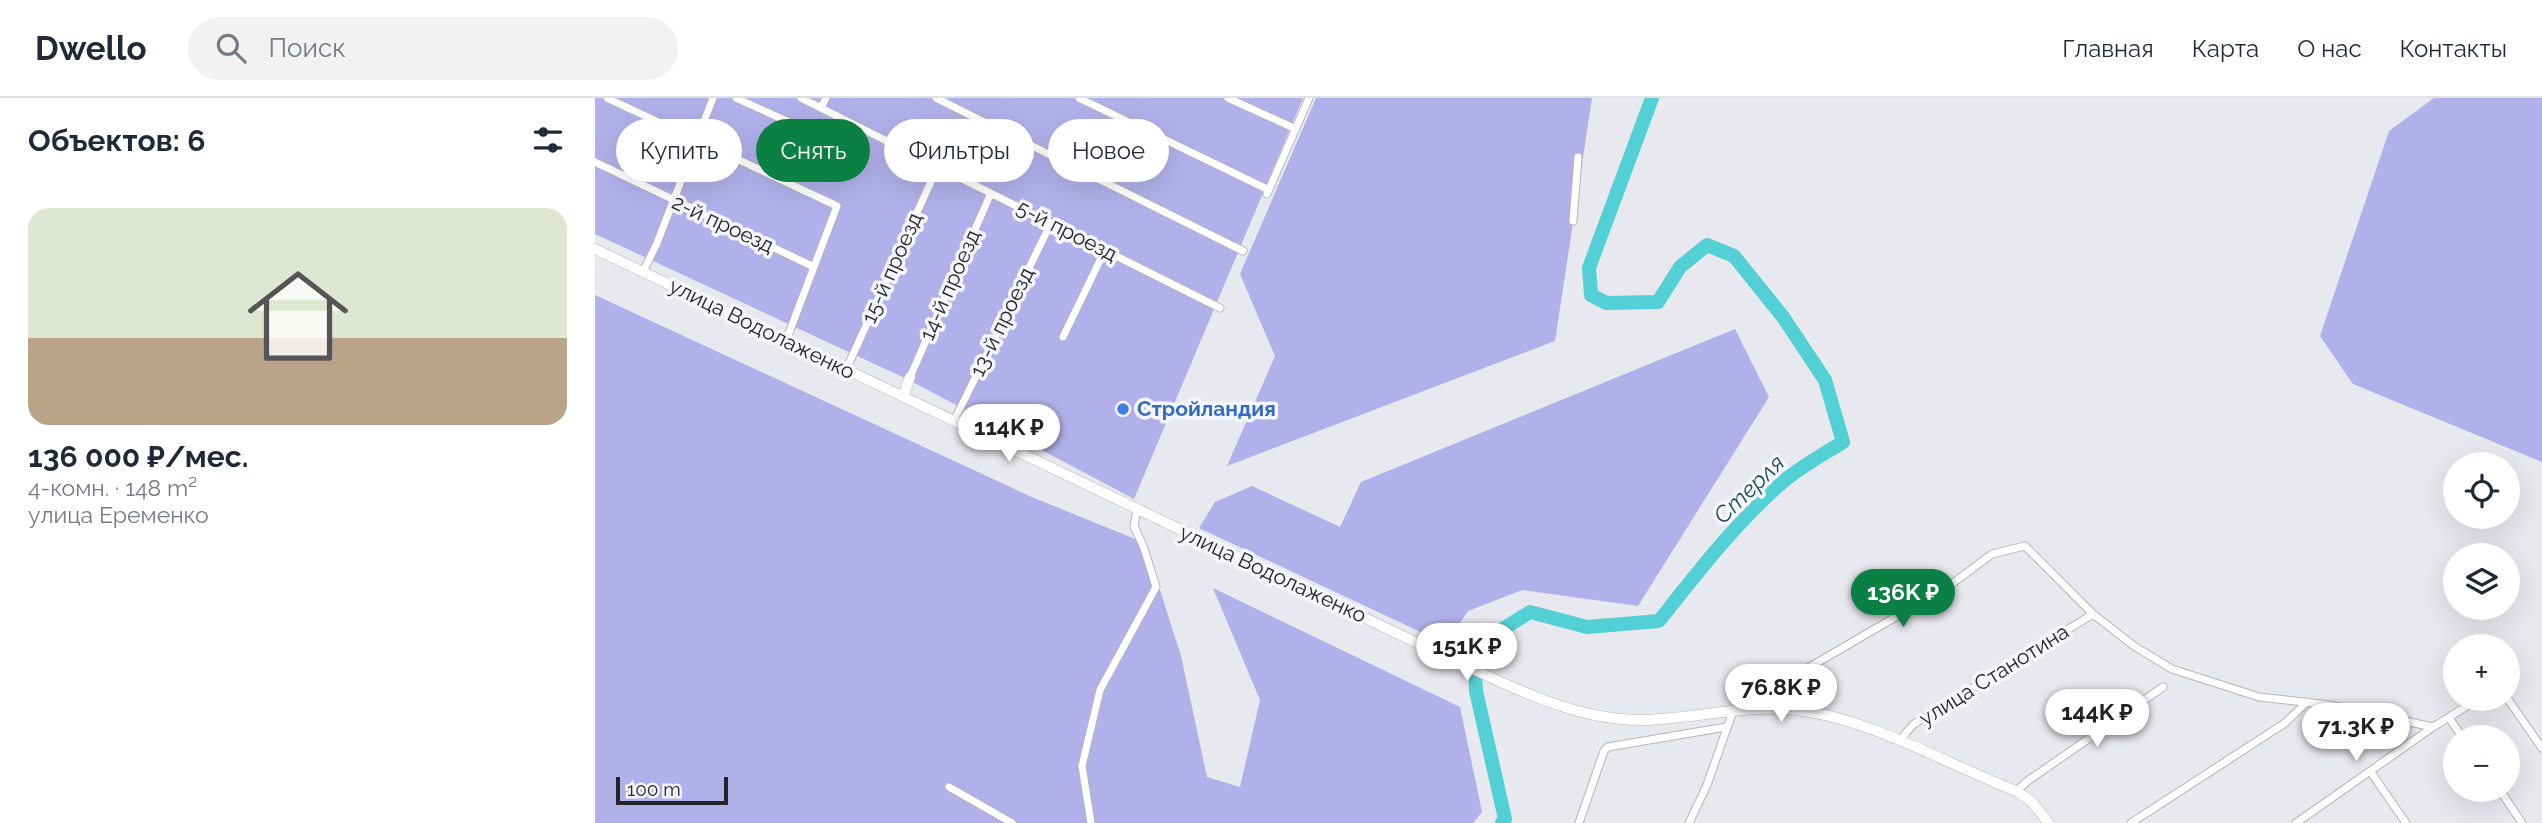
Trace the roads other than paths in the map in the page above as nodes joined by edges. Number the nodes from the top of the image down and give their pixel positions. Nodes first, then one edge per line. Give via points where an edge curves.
1 (607, 98) edge
2 (713, 98) edge
3 (736, 98) edge
4 (801, 98) edge
5 (826, 98) edge
6 (936, 98) edge
7 (1079, 98) edge
8 (1228, 98) edge
9 (1309, 98) edge
10 (821, 108) junction
11 (650, 119) edge
12 (705, 119) edge
13 (782, 119) edge
14 (1296, 129) junction
15 (884, 139) edge
16 (1578, 157) dead end
17 (595, 162) edge
18 (742, 162) edge
19 (680, 182) edge
20 (931, 182) edge
21 (969, 182) edge
22 (991, 193) junction
23 (673, 201) junction
24 (1573, 221) dead end
25 (1051, 223) junction
26 (595, 249) edge
27 (1105, 250) junction
28 (1243, 251) dead end
29 (814, 267) junction
30 (643, 272) junction
31 (1220, 308) dead end
32 (1063, 337) dead end
33 (786, 341) junction
34 (846, 370) junction
35 (910, 377) joint
36 (903, 397) junction
37 (954, 421) junction
38 (1137, 509) junction
39 (2093, 614) junction
40 (2163, 687) dead end
41 (2307, 702) junction
42 (1771, 709) junction
43 (1733, 711) junction
44 (2461, 711) edge
45 (2516, 711) edge
46 (2450, 719) junction
47 (2454, 725) edge
48 (1726, 727) junction
49 (2433, 727) junction
50 (1901, 742) junction
51 (2542, 748) edge
52 (2370, 771) junction
53 (949, 787) dead end
54 (2016, 792) junction
55 (2508, 802) edge
56 (1012, 823) edge
57 (1091, 823) edge
58 (1579, 823) edge
59 (1689, 823) edge
60 (2049, 823) edge
61 (2131, 823) edge
62 (2296, 823) edge
63 (2406, 823) edge
64 (2522, 823) edge

1 - 11 street
2 - 12 street
3 - 13 street
4 - 10 street, 5-й проезд
5 - 10 street
6 - 28 street
7 - 14 street via 1268,192
8 - 14 street
9 - 14 street
10 - 15 street, 5-й проезд
16 - 24 street
17 - 23 street, 2-й проезд
18 - 29 street via 837,206
19 - 23 street
20 - 34 street, 15-й проезд
21 - 22 street, 5-й проезд
22 - 25 street, 5-й проезд
22 - 35 street, 14-й проезд
23 - 29 street, 2-й проезд
23 - 30 street
25 - 27 street, 5-й проезд
25 - 37 street, 13-й проезд
26 - 30 main road, улица Водолаженко
27 - 31 street, 5-й проезд
27 - 32 street
29 - 33 street
30 - 33 main road, улица Водолаженко
33 - 34 main road, улица Водолаженко
34 - 36 main road, улица Водолаженко
35 - 36 main road
36 - 37 main road, улица Водолаженко
37 - 38 main road, улица Водолаженко
38 - 43 main road, улица Водолаженко via 1436,652 1573,709 1644,720
38 - 57 street via 1134,526 1156,587 1100,690 1081,766
39 - 41 street via 2172,669 2259,697
39 - 42 street via 2025,546 1992,554 1949,586 1782,683 1769,696
39 - 50 street, улица Станотина via 1914,724
40 - 54 street
41 - 49 street
41 - 61 street via 2285,723
42 - 43 main road, улица Водолаженко
42 - 50 main road, улица Водолаженко via 1820,713
43 - 48 street
44 - 46 street
45 - 51 street
46 - 47 street
46 - 49 street
48 - 58 street via 1608,747
48 - 59 street
49 - 52 street
50 - 54 main road, улица Водолаженко
52 - 62 street
52 - 63 street
53 - 56 street
54 - 60 main road, улица Водолаженко via 2031,801
55 - 64 street

